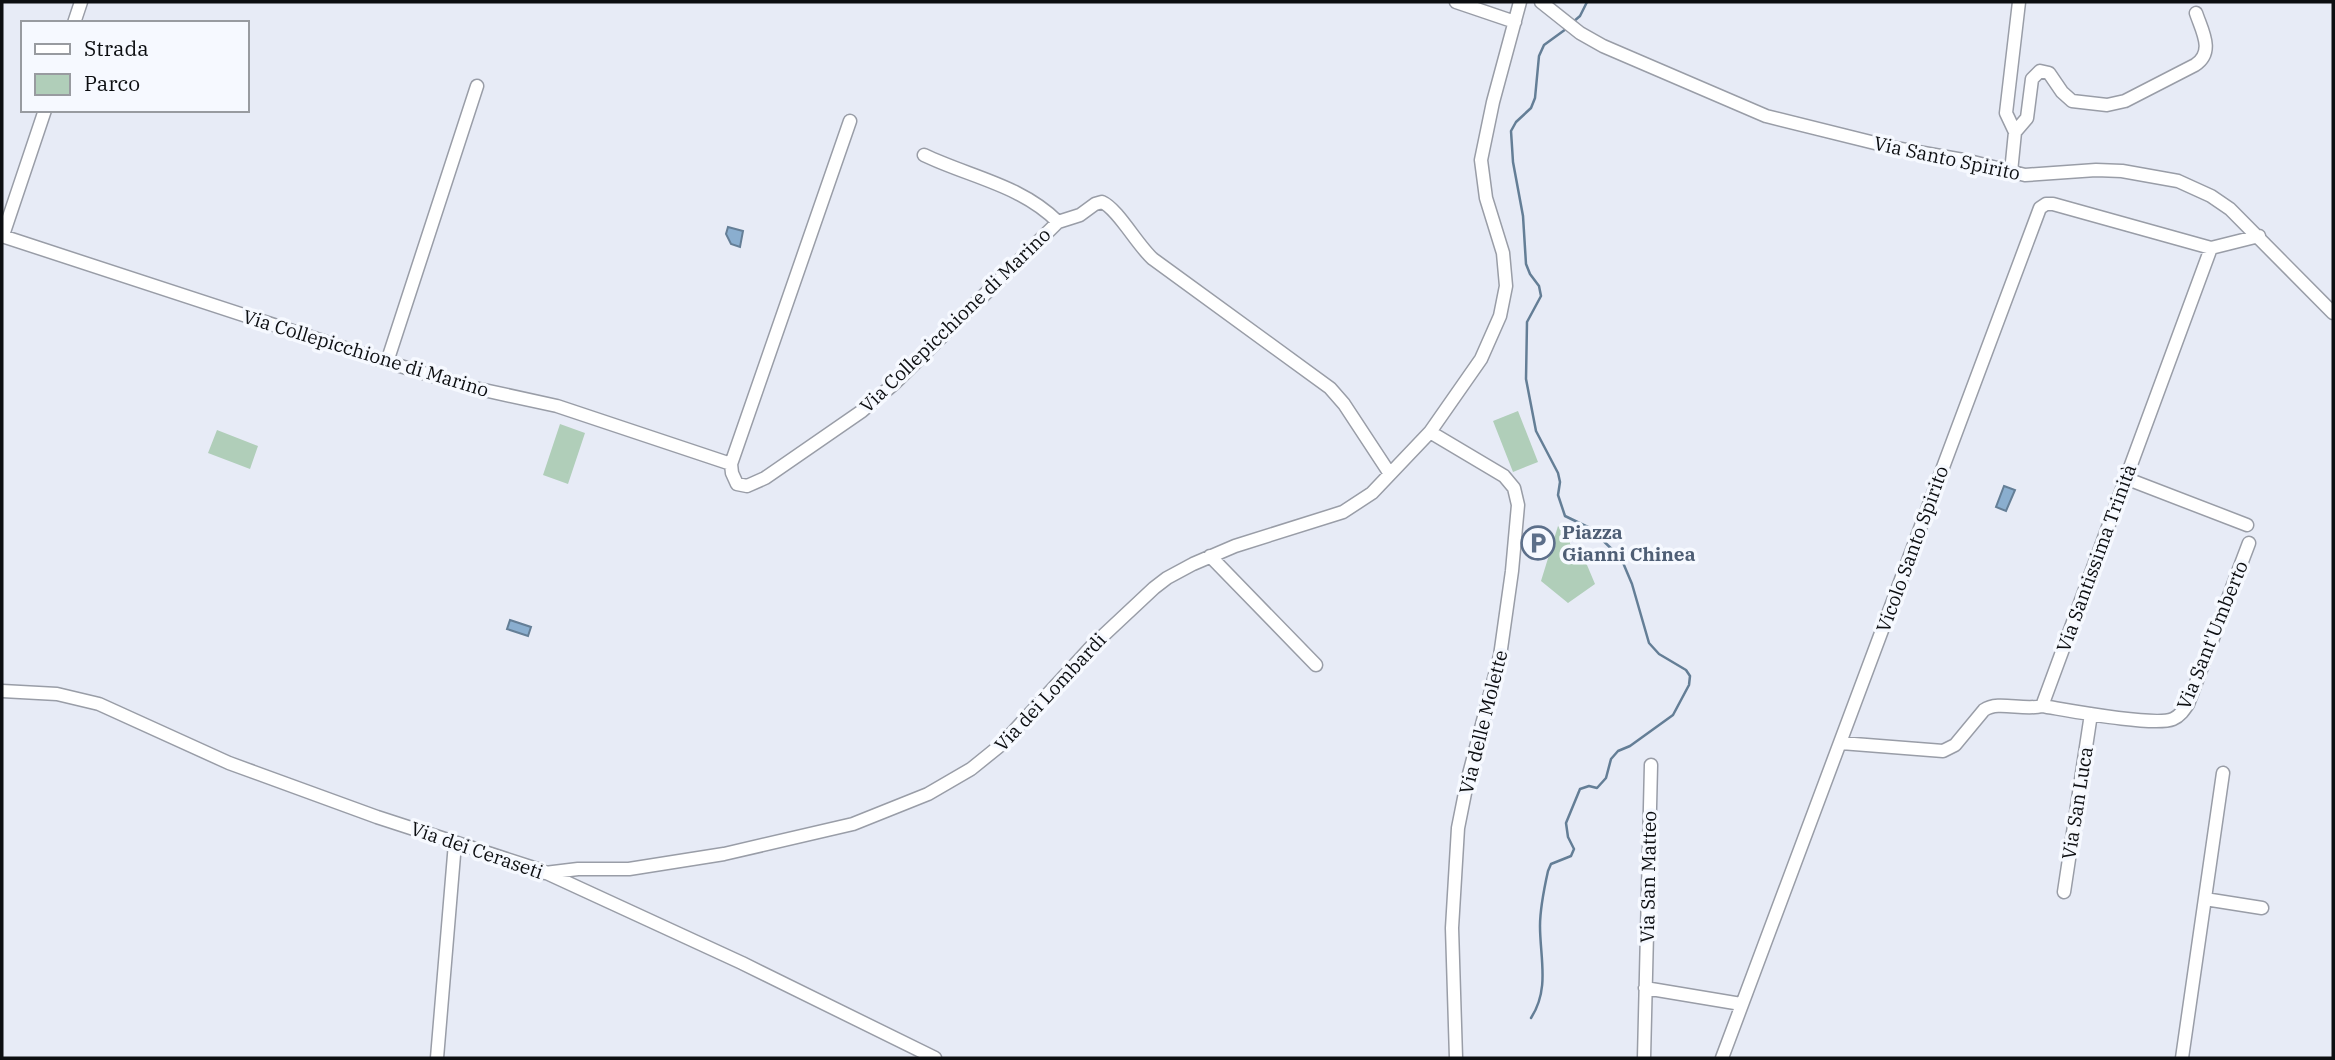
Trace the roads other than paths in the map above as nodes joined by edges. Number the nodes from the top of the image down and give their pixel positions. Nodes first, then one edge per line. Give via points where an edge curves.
1 (81, 2) edge
2 (1456, 2) edge
3 (1520, 2) edge
4 (1541, 2) edge
5 (2019, 2) edge
6 (2196, 13) dead end
7 (75, 21) edge
8 (1515, 22) junction
9 (477, 86) dead end
10 (44, 112) edge
11 (850, 121) dead end
12 (2015, 132) junction
13 (923, 155) dead end
14 (2011, 172) junction
15 (1058, 222) junction
16 (3, 235) edge
17 (2259, 236) junction
18 (2211, 248) junction
19 (2333, 313) edge
20 (387, 362) junction
21 (1430, 432) junction
22 (731, 464) junction
23 (1390, 474) junction
24 (2125, 478) junction
25 (2246, 525) dead end
26 (2249, 543) dead end
27 (1210, 556) junction
28 (1316, 665) dead end
29 (2, 691) edge
30 (2042, 706) junction
31 (2091, 715) junction
32 (1841, 743) junction
33 (1651, 765) dead end
34 (2223, 773) dead end
35 (455, 843) junction
36 (545, 873) junction
37 (2064, 892) dead end
38 (2205, 899) junction
39 (2262, 908) dead end
40 (1645, 988) junction
41 (1741, 1004) junction
42 (437, 1058) edge
43 (935, 1058) edge
44 (1456, 1058) edge
45 (1644, 1058) edge
46 (1722, 1058) edge
47 (2182, 1058) edge

1 - 7 street
2 - 8 street
3 - 8 street, Via dei Lombardi
4 - 14 street, Via Santo Spirito via 1616,52 1766,116
5 - 12 street via 2006,113
6 - 12 street via 2207,47 2197,64 2125,101 2107,105 2072,101 2052,75 2040,71 2032,79 2027,118
8 - 21 street, Via dei Lombardi via 1481,160 1503,253 1506,286 1502,309 1481,359
9 - 20 street
10 - 16 street
11 - 22 street
12 - 14 street
13 - 15 street via 1004,185
14 - 17 street, Via Santo Spirito via 2122,171 2178,181 2220,202
15 - 22 street, Via Collepicchione di Marino via 862,411 756,483 737,484
15 - 23 street, Via Collepicchione di Marino via 1098,203 1108,205 1152,258 1330,388
16 - 20 street, Via Collepicchione di Marino
17 - 18 street
17 - 19 street, Via Santo Spirito
18 - 24 street, Via Santissima Trinità
18 - 32 street, Vicolo Santo Spirito via 2053,204 2040,208
20 - 22 street, Via Collepicchione di Marino via 557,406
21 - 23 street, Via dei Lombardi
21 - 44 street, Via delle Molette via 1504,476 1516,492 1518,509 1500,656 1458,828 1452,928
23 - 27 street, Via dei Lombardi via 1343,512
24 - 25 street
24 - 30 street, Via Santissima Trinità
26 - 31 street, Via Sant'Umberto via 2181,714 2161,721
27 - 28 street
27 - 36 street, Via dei Lombardi via 1154,588 1078,660 1002,744 928,794 853,824 724,853 639,868
29 - 35 street, Via dei Ceraseti via 57,694 99,704 229,763
30 - 31 street, Via Sant'Umberto
30 - 32 street via 1990,706 1945,751
31 - 37 street, Via San Luca
32 - 41 street, Vicolo Santo Spirito
33 - 40 street, Via San Matteo
34 - 38 street
35 - 36 street, Via dei Ceraseti
35 - 42 street
36 - 43 street, Via dei Ceraseti
38 - 39 street
38 - 47 street
40 - 41 street
40 - 45 street, Via San Matteo
41 - 46 street, Vicolo Santo Spirito

